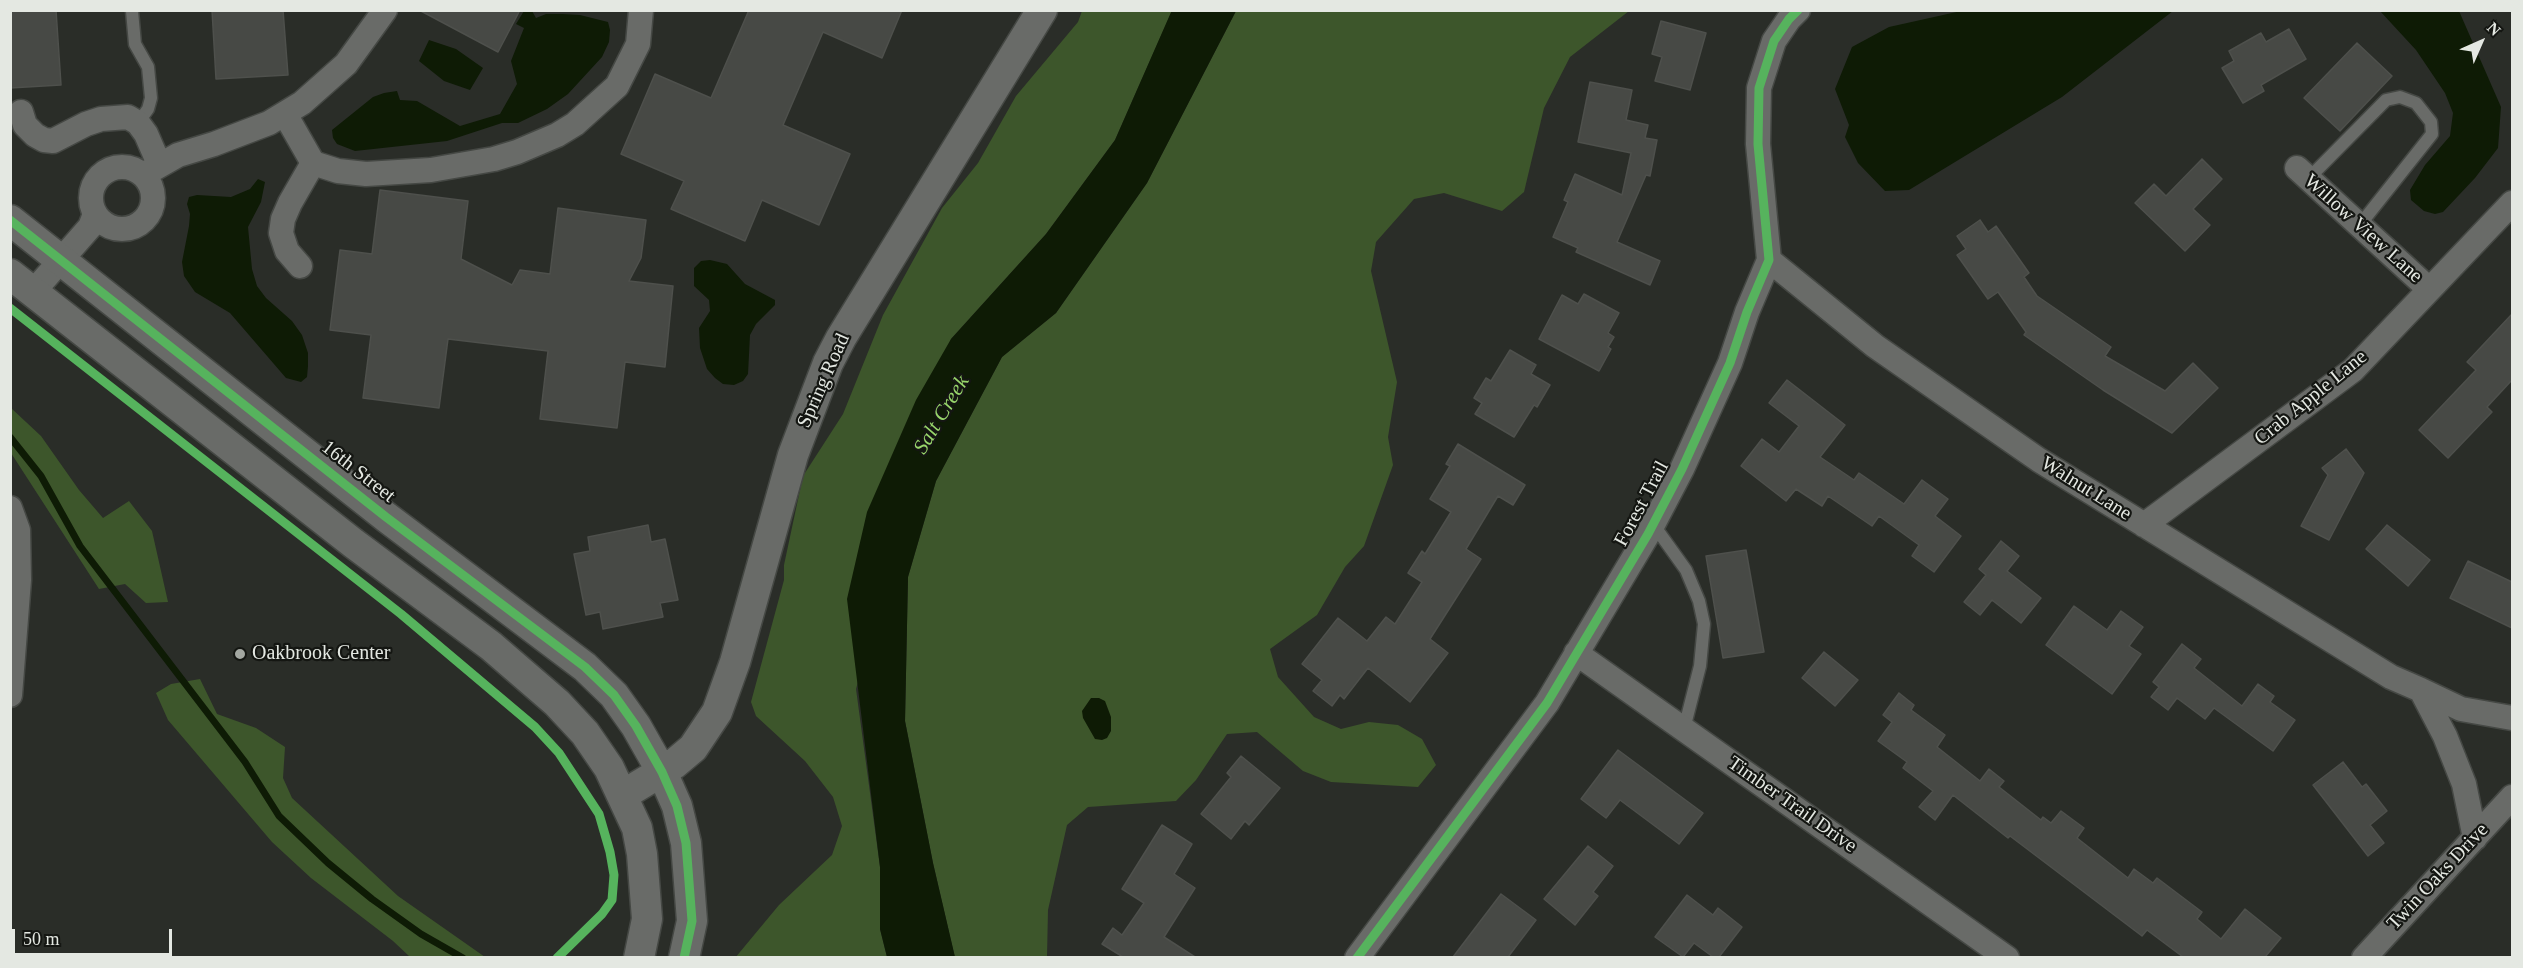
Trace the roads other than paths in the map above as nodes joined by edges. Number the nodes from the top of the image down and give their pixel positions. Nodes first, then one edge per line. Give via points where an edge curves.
1 (385, 10) edge
2 (641, 10) edge
3 (1042, 10) edge
4 (1798, 10) edge
5 (132, 11) edge
6 (21, 112) dead end
7 (285, 114) junction
8 (138, 123) junction
9 (313, 163) junction
10 (151, 170) junction
11 (2302, 174) joint
12 (2512, 203) edge
13 (10, 220) edge
14 (103, 221) junction
15 (2359, 226) junction
16 (1769, 260) junction
17 (67, 265) junction
18 (300, 266) dead end
19 (30, 289) edge
20 (2428, 289) junction
21 (10, 508) edge
22 (1653, 524) junction
23 (2144, 525) junction
24 (1576, 653) junction
25 (2421, 690) junction
26 (10, 695) edge
27 (2512, 718) edge
28 (1683, 729) junction
29 (662, 772) junction
30 (623, 795) junction
31 (2512, 798) edge
32 (2475, 837) junction
33 (639, 957) edge
34 (684, 957) edge
35 (1357, 957) edge
36 (2007, 957) edge
37 (2364, 957) edge

1 - 7 street via 346,64
2 - 9 street via 638,44 617,86 590,113 557,135 494,159 431,170 366,174
3 - 29 street, Spring Road via 828,363 793,455 725,696 693,748
4 - 16 street, Forest Trail via 1774,41 1759,88 1758,144
5 - 8 lane via 135,44 148,68 151,98
6 - 8 street via 25,125 44,140 53,141 102,119 128,117
7 - 9 street
7 - 10 street via 247,133 186,152
8 - 10 street via 146,134
9 - 18 street via 290,203 281,233 287,250
10 - 14 street via 153,205 142,223 122,230
10 - 14 street via 125,167 98,177 90,195
11 - 15 street, Willow View Lane
11 - 15 lane via 2386,100 2400,97 2416,103 2431,122 2432,134
12 - 20 street, Crab Apple Lane
13 - 17 street, 16th Street
14 - 17 street via 99,236
15 - 20 street, Willow View Lane
16 - 22 street, Forest Trail via 1730,363
16 - 23 street, Walnut Lane via 1908,370 2039,460
17 - 19 street
17 - 29 street, 16th Street via 386,517 585,667 614,695
19 - 30 street via 353,543 491,646 585,733
20 - 23 street, Crab Apple Lane via 2353,370
21 - 26 street via 18,530 19,580
22 - 24 street, Forest Trail
22 - 28 lane via 1686,570 1704,624 1700,666
23 - 25 street, Walnut Lane via 2391,677
24 - 28 street, Timber Trail Drive
24 - 35 street, Forest Trail via 1547,703
25 - 27 street, Walnut Lane via 2461,709
25 - 32 street via 2464,784
28 - 36 street, Timber Trail Drive
29 - 30 street, Spring Road
29 - 34 street via 686,843 692,921
30 - 33 street via 637,828 642,854 647,919
31 - 32 street, Twin Oaks Drive
32 - 37 street, Twin Oaks Drive

